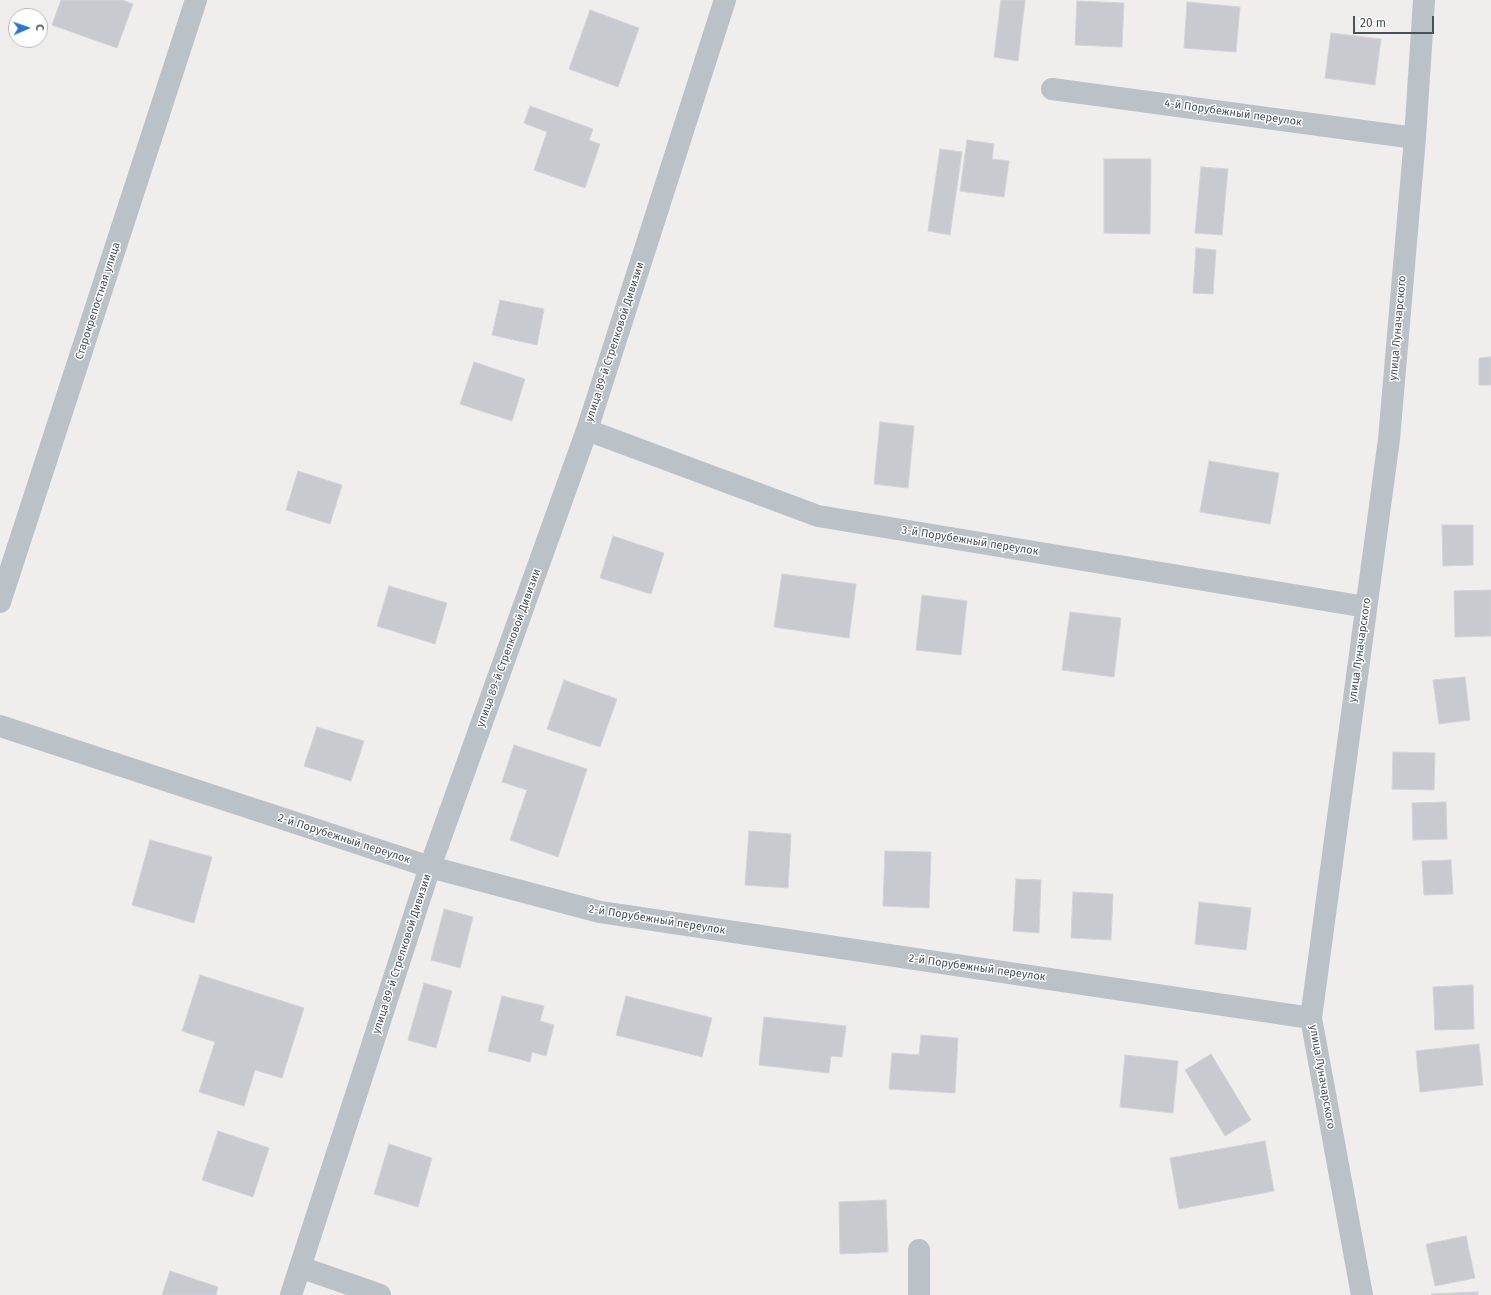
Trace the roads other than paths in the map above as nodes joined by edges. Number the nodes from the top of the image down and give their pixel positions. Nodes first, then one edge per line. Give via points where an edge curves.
1 (196, 0) edge
2 (725, 0) edge
3 (1424, 0) edge
4 (1052, 89) dead end
5 (1415, 138) junction
6 (587, 430) junction
7 (0, 602) edge
8 (1366, 607) junction
9 (0, 726) edge
10 (430, 867) junction
11 (1311, 1018) junction
12 (919, 1250) dead end
13 (300, 1268) junction
14 (291, 1295) edge
15 (380, 1295) edge
16 (919, 1295) edge
17 (1362, 1295) edge

1 - 7 street, Старокрепостная улица
2 - 6 street, улица 89-й Стрелковой Дивизии
3 - 5 street, улица Луначарского
4 - 5 street, 4-й Порубежный переулок
5 - 8 street, улица Луначарского via 1389,439
6 - 8 street, 3-й Порубежный переулок via 818,516
6 - 10 street, улица 89-й Стрелковой Дивизии
8 - 11 street, улица Луначарского
9 - 10 street, 2-й Порубежный переулок
10 - 11 street, 2-й Порубежный переулок via 600,912
10 - 13 street, улица 89-й Стрелковой Дивизии
11 - 17 street, улица Луначарского
12 - 16 street
13 - 14 street, улица 89-й Стрелковой Дивизии
13 - 15 street

